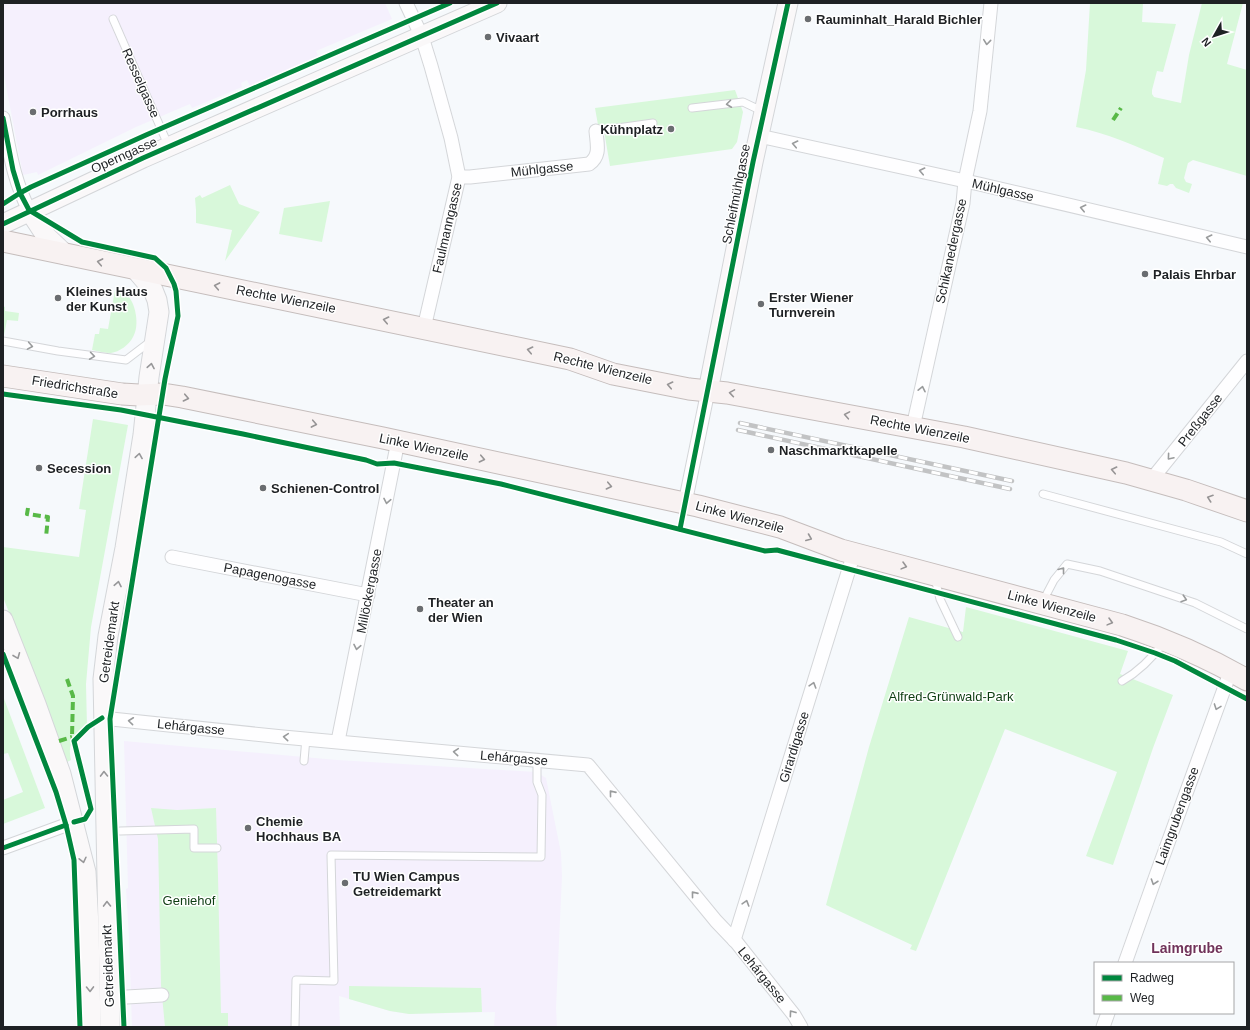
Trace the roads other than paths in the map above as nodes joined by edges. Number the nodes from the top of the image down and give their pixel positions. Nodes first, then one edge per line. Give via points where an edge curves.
1 (406, 3) edge
2 (497, 3) edge
3 (788, 3) edge
4 (991, 3) edge
5 (113, 19) dead end
6 (422, 37) junction
7 (692, 108) dead end
8 (764, 113) junction
9 (3, 118) edge
10 (653, 123) dead end
11 (596, 131) joint
12 (759, 136) junction
13 (170, 147) junction
14 (459, 177) junction
15 (966, 181) junction
16 (29, 210) junction
17 (3, 224) edge
18 (13, 246) edge
19 (1247, 247) edge
20 (66, 254) junction
21 (135, 269) junction
22 (424, 328) junction
23 (156, 338) junction
24 (3, 341) edge
25 (1247, 361) edge
26 (3, 376) edge
27 (708, 391) junction
28 (148, 394) junction
29 (913, 427) junction
30 (398, 441) junction
31 (1152, 480) junction
32 (1043, 494) dead end
33 (685, 503) junction
34 (1247, 510) edge
35 (854, 553) junction
36 (1247, 554) edge
37 (172, 557) dead end
38 (934, 574) junction
39 (368, 595) junction
40 (1042, 603) junction
41 (3, 620) edge
42 (1247, 629) edge
43 (958, 637) dead end
44 (1165, 640) junction
45 (1239, 675) edge
46 (1122, 681) dead end
47 (102, 718) junction
48 (306, 738) junction
49 (338, 741) junction
50 (537, 760) junction
51 (304, 761) dead end
52 (74, 822) junction
53 (120, 831) dead end
54 (3, 848) edge
55 (217, 848) dead end
56 (734, 940) junction
57 (1126, 962) edge
58 (162, 995) dead end
59 (109, 998) junction
60 (1108, 1014) edge
61 (91, 1027) edge
62 (110, 1027) edge
63 (295, 1027) edge
64 (801, 1027) edge
65 (1103, 1027) edge

1 - 6 street, Faulmanngasse
2 - 6 main road, Operngasse
3 - 8 main road, Schleifmühlgasse
4 -> 15 street, Schikanedergasse via 980,111
5 - 13 lane, Resselgasse
6 - 13 main road, Operngasse
6 - 14 street, Faulmanngasse via 452,138
8 -> 7 lane via 743,102
8 - 12 main road, Schleifmühlgasse
9 - 16 street via 13,170 20,193
10 - 11 lane
11 - 14 street, Mühlgasse via 597,154 595,160 589,164
15 -> 12 street, Mühlgasse
12 - 27 main road, Schleifmühlgasse
13 - 16 main road, Operngasse
14 - 22 street, Faulmanngasse
19 -> 15 street, Mühlgasse
29 -> 15 street, Schikanedergasse
16 - 17 main road, Operngasse
16 - 20 main road via 46,236
18 - 20 main road, Rechte Wienzeile
21 -> 20 main road, Rechte Wienzeile
22 -> 21 main road, Rechte Wienzeile
21 - 23 main road, Getreidemarkt via 154,290 159,312
27 -> 22 main road, Rechte Wienzeile via 614,374 570,359
24 -> 23 lane via 126,360
28 -> 23 main road, Getreidemarkt
25 -> 31 street, Preßgasse
26 - 28 main road, Friedrichstraße via 122,394
29 -> 27 main road, Rechte Wienzeile via 728,392
27 - 33 street
28 -> 30 main road, Linke Wienzeile via 182,397
47 -> 28 main road, Getreidemarkt via 102,679 108,636 125,548
31 -> 29 main road, Rechte Wienzeile
30 -> 33 main road, Linke Wienzeile
30 -> 39 street, Millöckergasse
34 -> 31 main road, Rechte Wienzeile
32 - 36 lane via 1221,542
33 -> 35 main road, Linke Wienzeile via 780,527
35 -> 38 main road, Linke Wienzeile
56 -> 35 street, Girardigasse
37 - 39 street, Papagenogasse
38 - 40 main road, Linke Wienzeile
38 - 43 lane via 940,599
39 -> 49 street, Millöckergasse
40 -> 42 lane via 1054,580 1067,564 1100,571 1195,603
40 -> 44 main road, Linke Wienzeile
41 -> 52 main road, Getreidemarkt via 36,704
44 - 45 main road, Linke Wienzeile
44 - 46 lane via 1155,653
45 -> 57 street, Laimgrubengasse via 1162,858
48 -> 47 street, Lehárgasse
59 -> 47 main road, Getreidemarkt
48 - 49 street, Lehárgasse
48 - 51 lane
50 -> 49 street, Lehárgasse
56 -> 50 street, Lehárgasse via 588,765
50 - 63 lane via 537,782 542,795 541,857 331,855 334,981 296,980
52 - 54 street
52 -> 61 main road, Getreidemarkt via 86,872
53 - 55 lane via 194,829 194,848
64 -> 56 street, Lehárgasse
58 - 59 street
59 - 62 main road, Getreidemarkt
60 - 65 street

